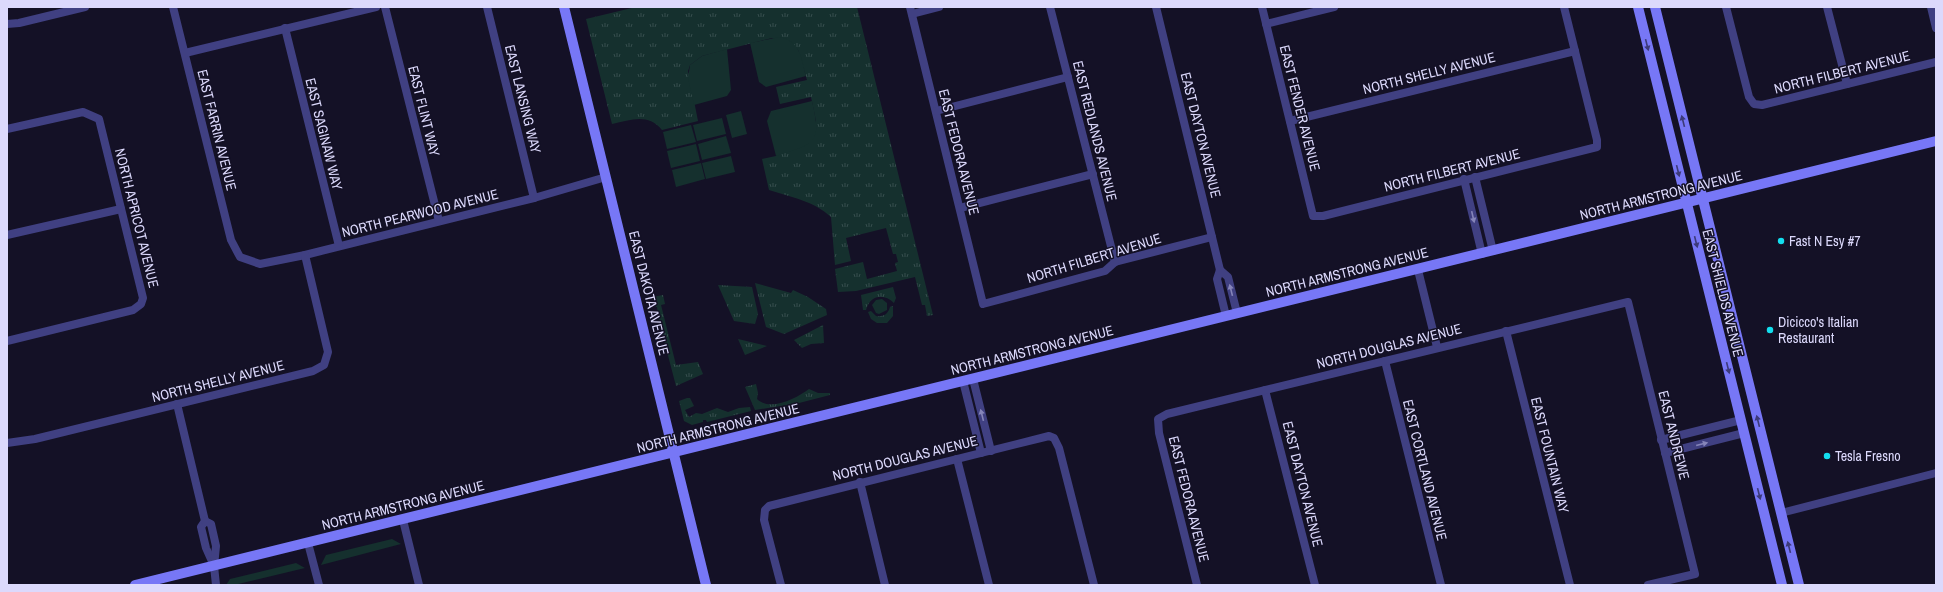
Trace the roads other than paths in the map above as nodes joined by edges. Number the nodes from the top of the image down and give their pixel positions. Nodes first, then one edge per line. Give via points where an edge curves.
1 (85, 7) edge
2 (173, 7) edge
3 (376, 7) edge
4 (385, 7) edge
5 (487, 7) edge
6 (564, 7) edge
7 (939, 7) edge
8 (1050, 7) edge
9 (1156, 7) edge
10 (1262, 7) edge
11 (1334, 7) edge
12 (1564, 7) edge
13 (1638, 7) edge
14 (1654, 7) edge
15 (1726, 7) edge
16 (1828, 7) edge
17 (1931, 7) edge
18 (911, 10) edge
19 (7, 24) edge
20 (1266, 24) junction
21 (285, 28) junction
22 (1936, 28) edge
23 (1575, 51) junction
24 (185, 53) junction
25 (1936, 62) edge
26 (1068, 77) junction
27 (1847, 84) junction
28 (936, 111) junction
29 (1290, 121) junction
30 (7, 129) edge
31 (1936, 141) edge
32 (1093, 174) junction
33 (606, 177) junction
34 (1475, 177) junction
35 (1464, 179) junction
36 (534, 198) junction
37 (1703, 199) junction
38 (1686, 204) junction
39 (960, 208) junction
40 (121, 209) junction
41 (1313, 216) joint
42 (439, 221) junction
43 (7, 236) edge
44 (1212, 237) junction
45 (339, 246) junction
46 (1493, 251) junction
47 (1482, 254) junction
48 (305, 255) junction
49 (240, 257) joint
50 (1115, 262) junction
51 (1220, 270) junction
52 (1418, 270) junction
53 (1628, 302) joint
54 (984, 304) joint
55 (1237, 313) junction
56 (1226, 316) junction
57 (1506, 331) junction
58 (7, 341) edge
59 (1437, 347) junction
60 (1384, 361) junction
61 (968, 380) junction
62 (1265, 390) junction
63 (177, 404) junction
64 (1158, 419) joint
65 (1741, 420) junction
66 (1744, 433) junction
67 (1661, 440) junction
68 (7, 443) edge
69 (991, 450) junction
70 (674, 453) junction
71 (981, 453) junction
72 (1664, 453) junction
73 (957, 459) junction
74 (1936, 473) edge
75 (860, 482) junction
76 (1781, 513) junction
77 (403, 520) junction
78 (308, 543) junction
79 (214, 566) junction
80 (135, 585) edge
81 (216, 585) edge
82 (319, 585) edge
83 (419, 585) edge
84 (706, 585) edge
85 (781, 585) edge
86 (885, 585) edge
87 (989, 585) edge
88 (1094, 585) edge
89 (1197, 585) edge
90 (1315, 585) edge
91 (1441, 585) edge
92 (1570, 585) edge
93 (1648, 585) edge
94 (1782, 585) edge
95 (1799, 585) edge

1 - 19 street
2 - 24 street, EAST FARRIN AVENUE
3 - 21 street
4 - 42 street, EAST FLINT WAY
5 - 36 street, EAST LANSING WAY
6 - 33 street, EAST DAKOTA AVENUE
7 - 18 street
8 - 26 street, EAST REDLANDS AVENUE
9 - 44 street, EAST DAYTON AVENUE
10 - 20 street, EAST FENDER AVENUE
11 - 20 street
12 - 23 street
13 -> 38 street, EAST SHIELDS AVENUE
37 -> 14 street, EAST SHIELDS AVENUE
15 - 27 street, NORTH FILBERT AVENUE via 1748,97 1754,104 1762,105
16 - 27 street
17 - 22 street
18 - 28 street, EAST FEDORA AVENUE
20 - 29 street, EAST FENDER AVENUE
21 - 24 street
21 - 45 street, EAST SAGINAW WAY
23 - 29 street, NORTH SHELLY AVENUE
23 - 34 street, NORTH FILBERT AVENUE via 1597,147
24 - 49 street, EAST FARRIN AVENUE via 231,240
25 - 27 street, NORTH FILBERT AVENUE
26 - 28 street
26 - 32 street, EAST REDLANDS AVENUE
28 - 39 street, EAST FEDORA AVENUE
29 - 41 street, EAST FENDER AVENUE
30 - 40 street, NORTH APRICOT AVENUE via 83,112 99,118
31 - 37 street, NORTH ARMSTRONG AVENUE
32 - 39 street
32 - 50 street, EAST REDLANDS AVENUE
33 - 36 street, NORTH PEARWOOD AVENUE
33 - 70 street, EAST DAKOTA AVENUE
34 - 35 street, NORTH FILBERT AVENUE
34 - 46 street
35 - 41 street, NORTH FILBERT AVENUE via 1323,216
35 -> 47 street
36 - 42 street, NORTH PEARWOOD AVENUE
37 - 38 street, NORTH ARMSTRONG AVENUE
76 -> 37 street, EAST SHIELDS AVENUE
38 - 46 street, NORTH ARMSTRONG AVENUE
38 -> 65 street, EAST SHIELDS AVENUE
39 - 54 street, EAST FEDORA AVENUE
40 - 43 street
40 - 58 street, NORTH APRICOT AVENUE via 143,298 141,304 133,310
42 - 45 street, NORTH PEARWOOD AVENUE
44 - 50 street, NORTH FILBERT AVENUE
44 - 51 street, EAST DAYTON AVENUE
45 - 48 street, NORTH PEARWOOD AVENUE
46 - 47 street, NORTH ARMSTRONG AVENUE
47 - 52 street, NORTH ARMSTRONG AVENUE
48 - 49 street, NORTH PEARWOOD AVENUE via 260,264
48 - 63 street, NORTH SHELLY AVENUE via 328,352 324,365 313,371
50 - 54 street, NORTH FILBERT AVENUE via 1105,271
55 -> 51 street, EAST DAYTON AVENUE via 1228,277
51 - 56 street, EAST DAYTON AVENUE via 1217,279
52 - 55 street, NORTH ARMSTRONG AVENUE
52 - 59 street
53 - 57 street, NORTH DOUGLAS AVENUE
53 - 67 street, EAST ANDREWE
55 - 56 street, NORTH ARMSTRONG AVENUE
56 - 61 street, NORTH ARMSTRONG AVENUE
57 - 59 street, NORTH DOUGLAS AVENUE
57 - 92 street, EAST FOUNTAIN WAY
59 - 60 street, NORTH DOUGLAS AVENUE
60 - 62 street, NORTH DOUGLAS AVENUE
60 - 91 street, EAST CORTLAND AVENUE
69 -> 61 street
61 - 70 street, NORTH ARMSTRONG AVENUE
61 - 71 street
62 - 64 street, NORTH DOUGLAS AVENUE via 1167,414
62 - 90 street, EAST DAYTON AVENUE
63 - 68 street, NORTH SHELLY AVENUE via 35,439
63 - 79 street via 205,521 201,527
64 - 89 street, EAST FEDORA AVENUE via 1159,433
65 - 66 street, EAST SHIELDS AVENUE
65 - 67 street
72 -> 66 street
66 -> 94 street, EAST SHIELDS AVENUE
67 - 72 street, EAST ANDREWE
69 - 71 street, NORTH DOUGLAS AVENUE
69 - 88 street, NORTH DOUGLAS AVENUE via 1043,437 1054,438 1059,448
70 - 77 street, NORTH ARMSTRONG AVENUE
70 - 84 street, EAST DAKOTA AVENUE
71 - 73 street, NORTH DOUGLAS AVENUE
72 - 93 street, EAST ANDREWE via 1695,574
73 - 75 street, NORTH DOUGLAS AVENUE
73 - 87 street
74 - 76 street
75 - 85 street, NORTH DOUGLAS AVENUE via 774,504 765,510 764,520
75 - 86 street
95 -> 76 street, EAST SHIELDS AVENUE
77 - 78 street, NORTH ARMSTRONG AVENUE
77 - 83 street
78 - 79 street, NORTH ARMSTRONG AVENUE
78 - 82 street
79 - 80 street, NORTH ARMSTRONG AVENUE
79 - 81 street

